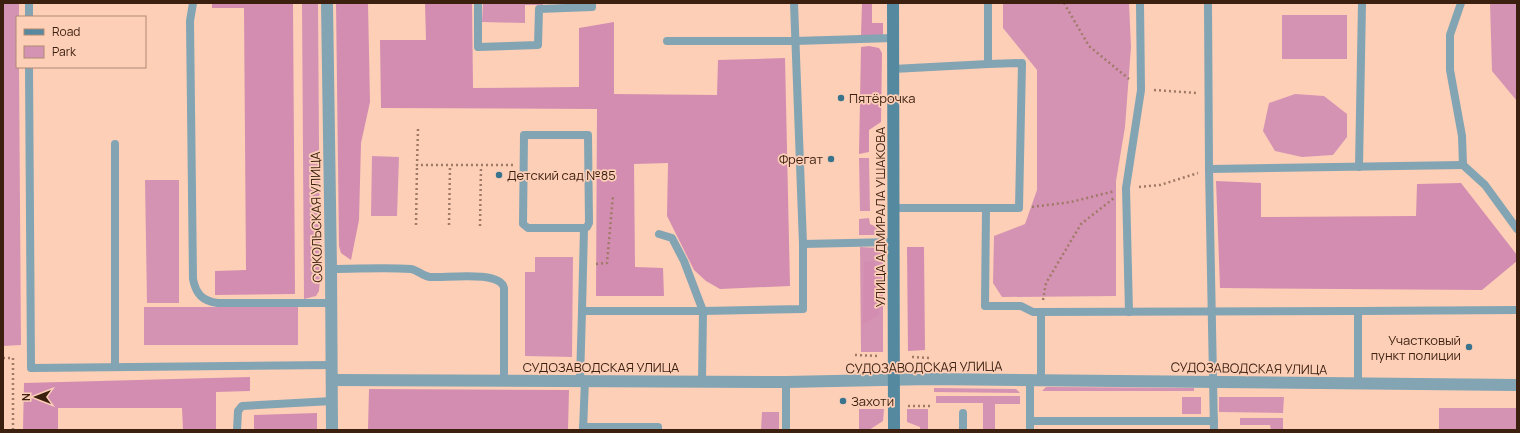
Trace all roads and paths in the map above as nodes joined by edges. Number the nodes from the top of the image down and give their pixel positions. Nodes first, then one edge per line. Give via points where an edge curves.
1 (29, 3) edge
2 (193, 3) edge
3 (327, 3) edge
4 (478, 3) edge
5 (592, 3) edge
6 (794, 3) edge
7 (893, 3) edge
8 (988, 3) edge
9 (1064, 3) edge
10 (1140, 3) edge
11 (1208, 3) edge
12 (1362, 3) edge
13 (1461, 3) edge
14 (29, 16) edge
15 (894, 38) junction
16 (668, 41) dead end
17 (795, 41) junction
18 (988, 64) junction
19 (30, 68) edge
20 (893, 69) junction
21 (1141, 90) junction
22 (1208, 93) junction
23 (418, 129) dead end
24 (115, 144) dead end
25 (418, 165) junction
26 (523, 165) junction
27 (1463, 165) junction
28 (450, 166) junction
29 (481, 166) junction
30 (1359, 167) junction
31 (1209, 169) junction
32 (1126, 188) junction
33 (613, 196) dead end
34 (894, 208) junction
35 (986, 208) junction
36 (1019, 208) junction
37 (449, 224) dead end
38 (416, 225) dead end
39 (480, 226) dead end
40 (584, 228) junction
41 (1517, 229) edge
42 (660, 234) dead end
43 (893, 242) junction
44 (802, 244) junction
45 (583, 264) junction
46 (331, 269) junction
47 (332, 303) junction
48 (1517, 310) edge
49 (582, 311) junction
50 (703, 311) junction
51 (1358, 311) junction
52 (1041, 312) junction
53 (1129, 312) junction
54 (1211, 312) junction
55 (855, 355) dead end
56 (884, 356) dead end
57 (912, 357) dead end
58 (3, 358) edge
59 (930, 358) dead end
60 (332, 365) junction
61 (115, 367) junction
62 (332, 380) junction
63 (504, 380) junction
64 (582, 380) junction
65 (894, 380) junction
66 (1036, 380) junction
67 (702, 381) junction
68 (786, 382) junction
69 (1214, 382) junction
70 (1358, 383) junction
71 (1517, 385) edge
72 (332, 401) junction
73 (884, 405) dead end
74 (853, 406) dead end
75 (908, 406) dead end
76 (930, 406) dead end
77 (963, 413) dead end
78 (1030, 421) junction
79 (1214, 421) junction
80 (583, 428) edge
81 (13, 430) edge
82 (237, 430) edge
83 (332, 430) edge
84 (658, 430) edge
85 (786, 430) edge
86 (894, 430) edge
87 (963, 430) edge
88 (1030, 430) edge
89 (1214, 430) edge

1 - 14 lane
2 - 47 lane via 190,21 194,279 197,291 206,300 218,303
3 - 46 street, СОКОЛЬСКАЯ УЛИЦА
4 - 5 lane via 478,47 538,45 539,9 592,7
6 - 17 lane
7 - 15 street, УЛИЦА АДМИРАЛА УШАКОВА
8 - 18 lane
9 - 21 path via 1089,46
10 - 21 lane
11 - 22 lane
12 - 30 lane
13 - 27 lane via 1450,35 1450,63 1462,136
15 - 17 lane
15 - 20 street, УЛИЦА АДМИРАЛА УШАКОВА
16 - 17 lane
17 - 44 lane
18 - 20 lane
18 - 36 lane via 1022,63
19 - 61 lane via 31,368
20 - 34 street, УЛИЦА АДМИРАЛА УШАКОВА
21 - 22 path
21 - 32 lane
22 - 31 lane
23 - 25 path
24 - 61 lane
25 - 28 path
25 - 38 path
26 - 29 path
26 - 40 lane via 525,227
26 - 40 lane via 524,136 588,136 588,224
27 - 30 lane
27 - 41 lane via 1485,185
28 - 29 path
28 - 37 path
29 - 39 path
30 - 31 lane
31 - 32 path via 1160,185
31 - 54 lane
32 - 36 path via 1071,202
32 - 52 path via 1081,224 1046,283
32 - 53 lane
33 - 45 path via 607,263
34 - 35 lane
34 - 43 street, УЛИЦА АДМИРАЛА УШАКОВА
35 - 36 lane
35 - 52 lane via 985,306 1021,306 1033,312
40 - 45 lane
42 - 50 lane via 672,238 684,261
43 - 44 lane
43 - 65 street, УЛИЦА АДМИРАЛА УШАКОВА
44 - 50 lane via 802,310
45 - 49 lane
46 - 47 street, СОКОЛЬСКАЯ УЛИЦА
46 - 63 lane via 411,269 429,277 488,277 500,281 504,288
47 - 60 street, СОКОЛЬСКАЯ УЛИЦА
48 - 51 lane
49 - 50 lane
49 - 64 lane
50 - 67 lane
51 - 54 lane
51 - 70 lane
52 - 53 lane
52 - 66 lane
53 - 54 lane
54 - 69 lane
55 - 56 path
57 - 59 path
58 - 81 path via 13,358
60 - 61 lane
60 - 62 street, СОКОЛЬСКАЯ УЛИЦА
62 - 63 street, СУДОЗАВОДСКАЯ УЛИЦА
62 - 72 street, СОКОЛЬСКАЯ УЛИЦА
63 - 64 street, СУДОЗАВОДСКАЯ УЛИЦА
64 - 67 street, СУДОЗАВОДСКАЯ УЛИЦА
64 - 80 lane
65 - 66 street, СУДОЗАВОДСКАЯ УЛИЦА
65 - 68 street, СУДОЗАВОДСКАЯ УЛИЦА
65 - 86 street, УЛИЦА АДМИРАЛА УШАКОВА
66 - 69 street, СУДОЗАВОДСКАЯ УЛИЦА
66 - 78 lane
67 - 68 street, СУДОЗАВОДСКАЯ УЛИЦА
68 - 85 lane
69 - 70 street, СУДОЗАВОДСКАЯ УЛИЦА
69 - 79 lane
70 - 71 street, СУДОЗАВОДСКАЯ УЛИЦА
72 - 82 lane via 242,406 238,410
72 - 83 street, СОКОЛЬСКАЯ УЛИЦА
73 - 74 path
75 - 76 path
77 - 87 lane
78 - 79 lane
78 - 88 lane
79 - 89 lane
80 - 84 lane via 658,427

